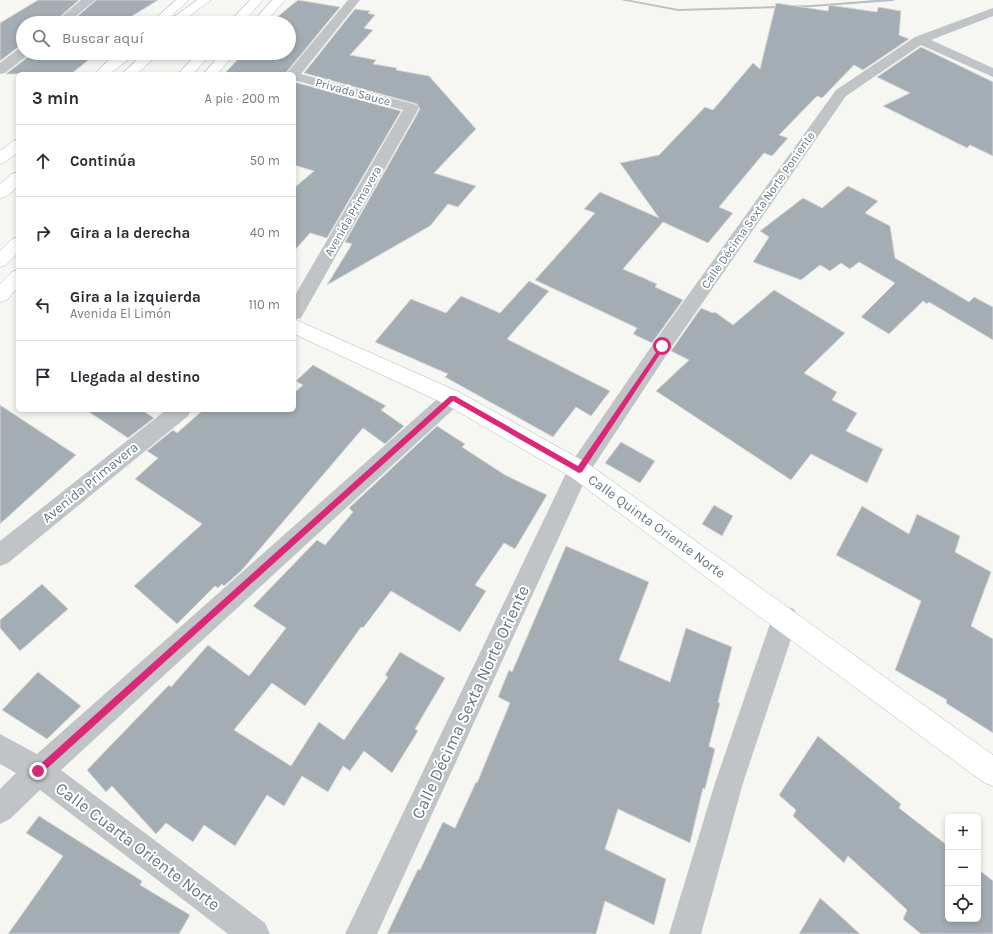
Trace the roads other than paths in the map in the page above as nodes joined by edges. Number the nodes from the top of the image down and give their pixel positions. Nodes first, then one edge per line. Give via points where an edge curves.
1 (89, 0) edge
2 (183, 0) edge
3 (205, 0) edge
4 (210, 0) edge
5 (257, 0) edge
6 (266, 0) edge
7 (279, 0) edge
8 (354, 0) edge
9 (993, 12) edge
10 (69, 16) edge
11 (164, 16) edge
12 (182, 16) edge
13 (193, 16) edge
14 (242, 16) edge
15 (261, 16) edge
16 (264, 16) edge
17 (920, 40) junction
18 (16, 57) edge
19 (117, 60) edge
20 (121, 60) edge
21 (144, 60) edge
22 (198, 60) edge
23 (223, 60) edge
24 (0, 70) edge
25 (105, 72) edge
26 (131, 72) edge
27 (187, 72) edge
28 (212, 72) edge
29 (296, 72) edge
30 (993, 73) edge
31 (296, 76) edge
32 (412, 108) joint
33 (16, 146) edge
34 (0, 159) edge
35 (16, 179) edge
36 (0, 193) edge
37 (16, 245) edge
38 (0, 261) edge
39 (16, 278) edge
40 (0, 295) edge
41 (296, 310) edge
42 (296, 327) edge
43 (452, 398) junction
44 (178, 412) edge
45 (579, 470) junction
46 (0, 555) edge
47 (785, 618) junction
48 (0, 748) edge
49 (38, 771) junction
50 (993, 772) edge
51 (0, 810) edge
52 (254, 934) edge
53 (361, 934) edge
54 (685, 934) edge

1 - 10 street
2 - 11 main road
3 - 12 main road
4 - 13 main road
5 - 14 main road
6 - 15 main road
7 - 16 main road
8 - 29 street
9 - 17 street, Calle Décima Sexta Norte Poniente
17 - 30 street
17 - 45 street, Calle Décima Sexta Norte Poniente via 841,93 662,346
18 - 24 street
19 - 25 main road
20 - 25 main road
21 - 26 main road
22 - 27 main road
23 - 28 main road
31 - 32 street, Privada Sauce
32 - 41 street, Avenida Primavera
33 - 34 main road
35 - 36 main road
37 - 38 main road
39 - 40 main road
42 - 43 main road, Calle Quinta Oriente Norte
43 - 45 main road, Calle Quinta Oriente Norte
43 - 49 street
44 - 46 street, Avenida Primavera
45 - 47 main road, Calle Quinta Oriente Norte
45 - 53 street, Calle Décima Sexta Norte Oriente
47 - 50 main road, Calle Quinta Oriente Norte
47 - 54 street via 728,783
48 - 49 street, Calle Cuarta Oriente Norte
49 - 51 street
49 - 52 street, Calle Cuarta Oriente Norte

